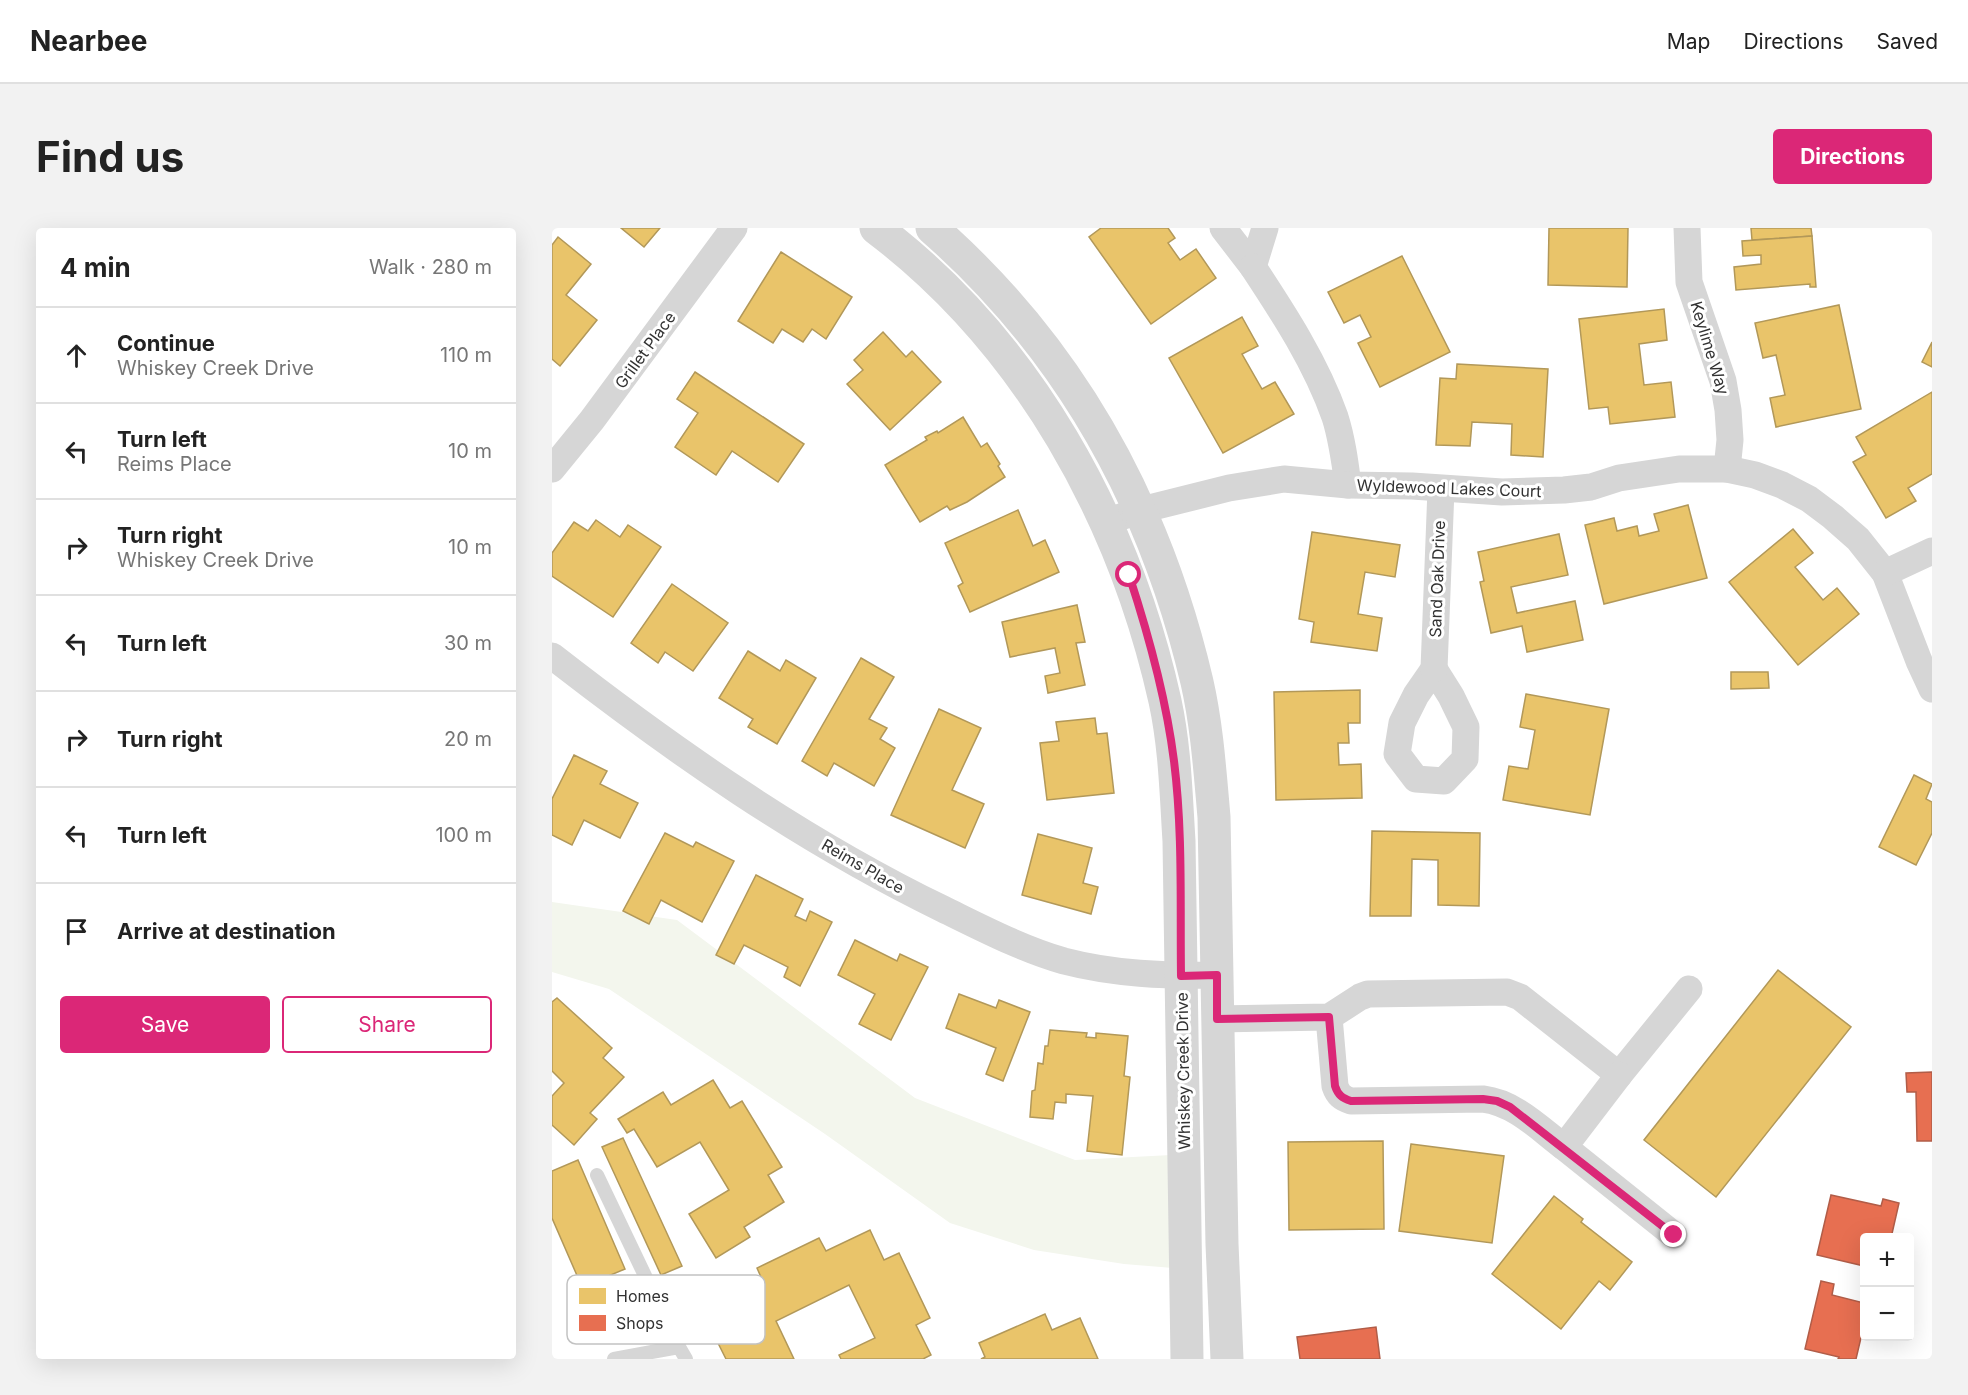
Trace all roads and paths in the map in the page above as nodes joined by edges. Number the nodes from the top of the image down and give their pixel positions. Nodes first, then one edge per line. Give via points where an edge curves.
1 (734, 228) edge
2 (876, 228) edge
3 (932, 228) edge
4 (1223, 228) edge
5 (1265, 228) edge
6 (1687, 228) edge
7 (1253, 267) junction
8 (557, 454) edge
9 (1727, 469) junction
10 (1348, 485) junction
11 (1441, 489) junction
12 (1141, 510) junction
13 (1106, 522) junction
14 (1932, 551) edge
15 (1885, 573) junction
16 (552, 656) edge
17 (1434, 669) dead end
18 (1932, 689) edge
19 (1217, 975) junction
20 (1181, 976) junction
21 (1689, 989) dead end
22 (1329, 1017) junction
23 (1217, 1019) junction
24 (1619, 1075) junction
25 (1564, 1147) junction
26 (597, 1175) dead end
27 (1674, 1235) dead end
28 (645, 1275) edge
29 (682, 1353) edge
30 (614, 1359) edge
31 (1187, 1359) edge
32 (1227, 1359) edge

1 - 8 street, Grillet Place via 592,420
2 - 13 street, Whiskey Creek Drive via 941,284 1012,364 1054,424
3 - 12 street via 996,290 1062,372 1123,471
4 - 7 street
5 - 7 street
6 - 9 street, Keylime Way via 1689,282 1723,381 1728,410
7 - 10 street via 1322,384 1342,445
9 - 11 street, Wyldewood Lakes Court via 1679,469 1564,490
9 - 15 street, Wyldewood Lakes Court via 1755,475 1809,499 1858,539
10 - 11 street, Wyldewood Lakes Court
10 - 12 street, Wyldewood Lakes Court via 1284,479
11 - 17 street, Sand Oak Drive
12 - 13 street, Wyldewood Lakes Court
12 - 19 street via 1178,612 1208,749 1214,817
13 - 20 street, Whiskey Creek Drive via 1149,636 1165,703 1179,841
14 - 15 street
15 - 18 street, Wyldewood Lakes Court
16 - 20 street, Reims Place via 707,770 824,845 911,893 1002,937 1061,960 1122,972
19 - 20 street, Reims Place
19 - 23 street
20 - 31 street, Whiskey Creek Drive
21 - 24 street
22 - 23 street
22 - 24 street via 1368,994 1507,992 1520,997
22 - 25 street via 1335,1086 1343,1098 1497,1101
23 - 32 street
24 - 25 street
25 - 27 street
26 - 28 lane
29 - 30 lane

